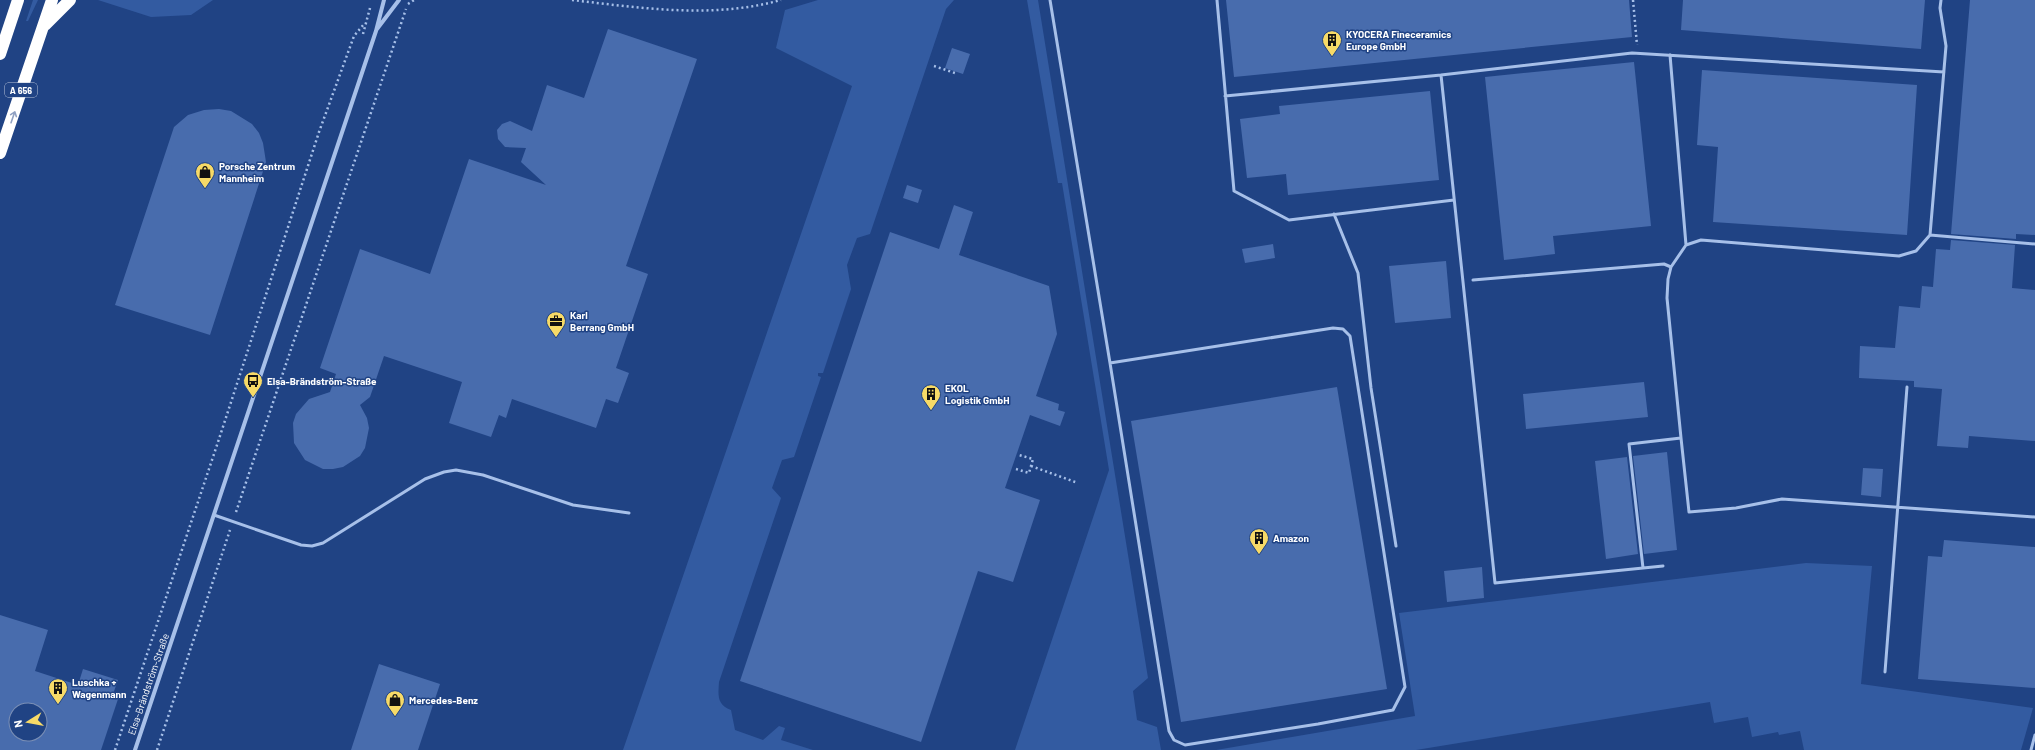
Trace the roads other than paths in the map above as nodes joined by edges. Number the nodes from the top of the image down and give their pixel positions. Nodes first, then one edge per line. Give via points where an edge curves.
1 (18, 0) edge
2 (52, 0) edge
3 (70, 0) edge
4 (384, 0) edge
5 (399, 0) edge
6 (1050, 0) edge
7 (1217, 0) edge
8 (1941, 0) edge
9 (43, 27) junction
10 (376, 31) junction
11 (0, 54) edge
12 (1670, 55) junction
13 (1944, 72) junction
14 (1441, 75) junction
15 (1225, 96) junction
16 (0, 154) edge
17 (1454, 200) junction
18 (1334, 214) junction
19 (1930, 235) junction
20 (2035, 244) edge
21 (1686, 245) junction
22 (1671, 267) junction
23 (1473, 280) dead end
24 (1110, 363) junction
25 (1907, 387) dead end
26 (1681, 438) junction
27 (1898, 506) junction
28 (629, 513) dead end
29 (214, 514) junction
30 (2035, 517) edge
31 (1396, 546) dead end
32 (1663, 566) dead end
33 (1643, 568) junction
34 (1885, 672) dead end
35 (2035, 735) edge
36 (135, 750) edge
37 (2031, 750) edge

1 - 11 highway
2 - 9 highway, A 656
3 - 9 highway
4 - 10 street, Elsa-Brändström-Straße
5 - 10 street, Elsa-Brändström-Straße
6 - 24 lane
7 - 15 lane
8 - 13 lane via 1946,46
16 -> 9 highway, A 656
10 - 29 street, Elsa-Brändström-Straße
12 - 13 lane
12 - 14 lane via 1638,53
12 - 21 lane
13 - 19 lane
14 - 15 lane
14 - 17 lane
15 - 18 lane via 1234,191 1289,220
17 - 18 lane
17 - 33 lane via 1495,583
18 - 31 lane via 1358,273 1371,388
19 - 20 lane
19 - 21 lane via 1916,251 1900,256 1701,240
21 - 22 lane
22 - 23 lane via 1664,264
22 - 26 lane via 1667,298
24 - 24 lane via 1333,328 1343,329 1350,336 1405,687 1393,710 1185,745 1174,740 1169,731 1156,655
25 - 27 lane
26 - 27 lane via 1689,512 1736,508 1782,499
26 - 33 lane via 1629,444
27 - 30 lane
27 - 34 lane
28 - 29 lane via 573,505 483,475 456,470 425,479 322,544 312,546 301,545
29 - 36 street, Elsa-Brändström-Straße
32 - 33 lane
35 - 37 lane

